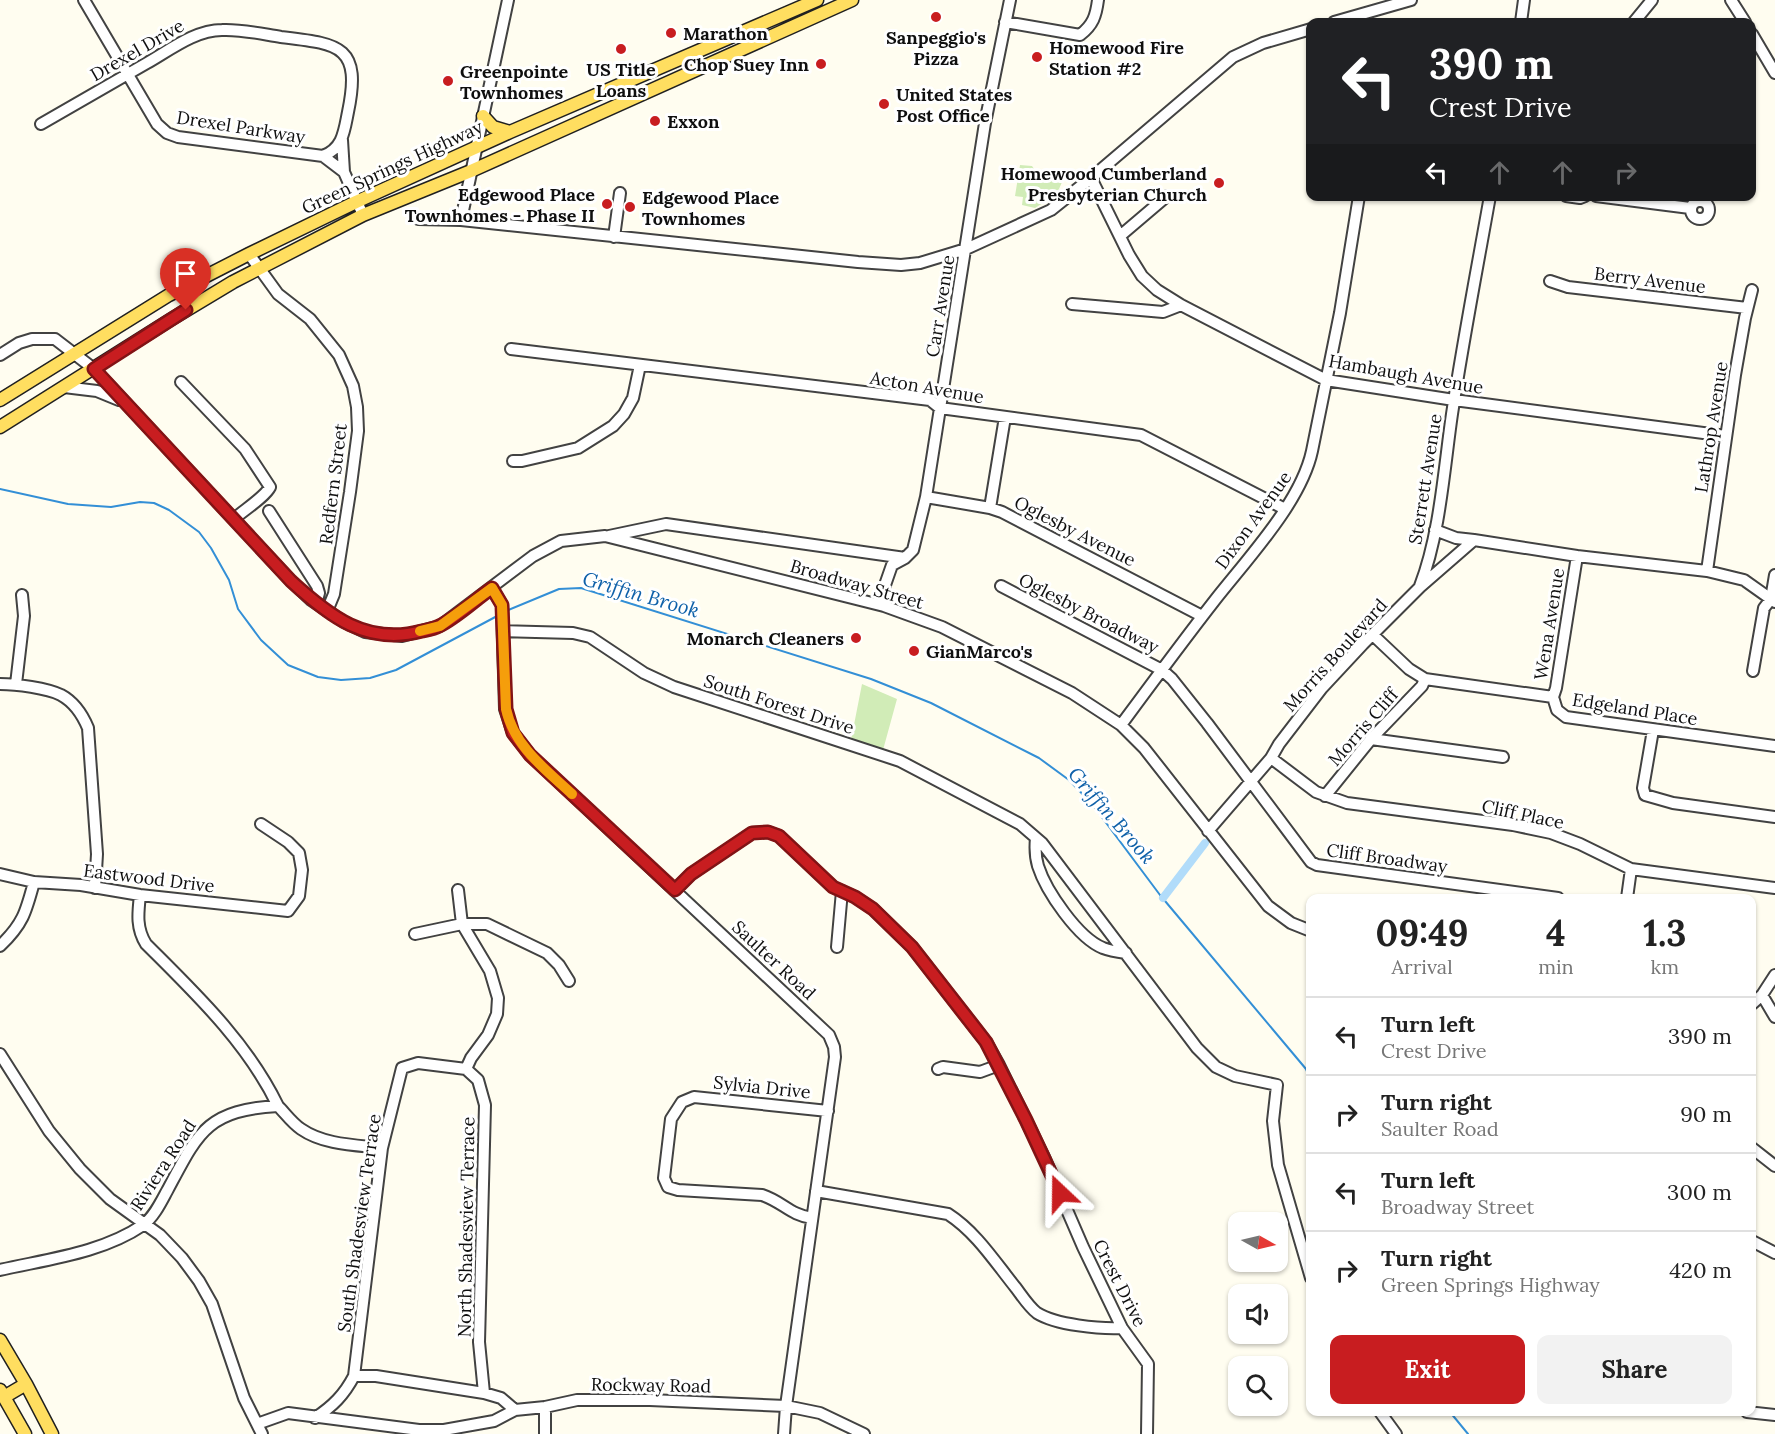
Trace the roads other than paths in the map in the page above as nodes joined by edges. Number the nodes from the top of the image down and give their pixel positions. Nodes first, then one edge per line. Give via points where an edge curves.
1 (84, 0) edge
2 (508, 0) edge
3 (817, 0) edge
4 (852, 0) edge
5 (1010, 0) edge
6 (1098, 0) edge
7 (1412, 0) edge
8 (1524, 0) edge
9 (1652, 0) edge
10 (1731, 0) edge
11 (1349, 18) edge
12 (1522, 18) edge
13 (1637, 18) edge
14 (1742, 18) edge
15 (1005, 22) junction
16 (1306, 31) edge
17 (1756, 41) edge
18 (1775, 73) edge
19 (127, 74) junction
20 (483, 116) junction
21 (41, 124) dead end
22 (510, 132) junction
23 (342, 140) junction
24 (476, 148) junction
25 (328, 154) junction
26 (471, 171) junction
27 (344, 172) junction
28 (1091, 178) junction
29 (620, 193) dead end
30 (1167, 196) dead end
31 (1358, 201) edge
32 (1489, 201) edge
33 (1635, 201) edge
34 (356, 202) junction
35 (1690, 208) dead end
36 (363, 215) junction
37 (418, 219) dead end
38 (461, 220) junction
39 (1120, 236) junction
40 (614, 237) junction
41 (966, 249) junction
42 (249, 254) junction
43 (260, 269) junction
44 (1550, 281) dead end
45 (1752, 290) dead end
46 (1072, 304) dead end
47 (1180, 305) junction
48 (1747, 308) junction
49 (511, 349) dead end
50 (74, 354) junction
51 (0, 355) edge
52 (640, 365) junction
53 (94, 369) junction
54 (1326, 380) junction
55 (181, 382) dead end
56 (64, 387) junction
57 (0, 400) edge
58 (121, 400) junction
59 (1454, 400) junction
60 (940, 408) junction
61 (1005, 417) junction
62 (0, 427) edge
63 (1726, 436) junction
64 (513, 461) dead end
65 (926, 497) junction
66 (990, 508) junction
67 (1285, 508) junction
68 (269, 511) dead end
69 (234, 519) junction
70 (1436, 530) junction
71 (605, 536) junction
72 (1474, 540) junction
73 (1577, 555) junction
74 (905, 558) junction
75 (1707, 571) junction
76 (1775, 575) edge
77 (1000, 586) dead end
78 (1420, 587) junction
79 (492, 588) junction
80 (22, 595) dead end
81 (1773, 600) edge
82 (316, 603) junction
83 (884, 606) junction
84 (327, 611) junction
85 (1202, 616) junction
86 (503, 627) junction
87 (1373, 635) junction
88 (1162, 669) junction
89 (1753, 671) dead end
90 (1425, 680) junction
91 (0, 684) edge
92 (16, 684) junction
93 (1553, 697) junction
94 (1121, 725) junction
95 (1653, 730) junction
96 (1371, 739) junction
97 (1775, 746) edge
98 (1503, 757) dead end
99 (1271, 758) junction
100 (1251, 782) junction
101 (1325, 796) junction
102 (1775, 817) edge
103 (261, 824) dead end
104 (1208, 831) junction
105 (1036, 838) junction
106 (1631, 869) junction
107 (0, 874) edge
108 (34, 882) junction
109 (95, 888) junction
110 (1775, 888) edge
111 (458, 890) dead end
112 (675, 890) junction
113 (842, 891) junction
114 (1528, 894) edge
115 (1628, 894) edge
116 (140, 895) junction
117 (462, 924) junction
118 (1306, 929) edge
119 (415, 934) dead end
120 (0, 946) edge
121 (837, 947) dead end
122 (1126, 953) junction
123 (1775, 975) edge
124 (569, 981) dead end
125 (1762, 995) junction
126 (1756, 1000) edge
127 (1775, 1017) edge
128 (0, 1054) edge
129 (999, 1065) junction
130 (938, 1068) dead end
131 (466, 1069) junction
132 (278, 1106) junction
133 (828, 1111) junction
134 (382, 1148) junction
135 (1756, 1151) edge
136 (1775, 1166) edge
137 (816, 1191) junction
138 (812, 1218) junction
139 (145, 1224) junction
140 (1756, 1243) edge
141 (1775, 1253) edge
142 (1306, 1261) edge
143 (0, 1270) edge
144 (1122, 1328) junction
145 (0, 1341) edge
146 (354, 1376) junction
147 (26, 1384) junction
148 (484, 1393) junction
149 (2, 1394) edge
150 (786, 1406) junction
151 (545, 1407) junction
152 (515, 1410) junction
153 (1756, 1413) edge
154 (1775, 1415) edge
155 (1383, 1416) edge
156 (315, 1418) junction
157 (259, 1429) edge
158 (25, 1434) edge
159 (52, 1434) edge
160 (545, 1434) edge
161 (784, 1434) edge
162 (864, 1434) edge
163 (1147, 1434) edge
164 (1396, 1434) edge

1 - 19 street, Drexel Parkway
2 - 20 street
3 - 22 main road, Green Springs Highway
4 - 26 main road, Green Springs Highway
5 - 15 street, Carr Avenue
6 - 15 street via 1096,18 1080,35
7 - 11 street
8 - 12 street
9 - 13 street
10 - 14 street
15 - 41 street, Carr Avenue
16 - 28 street via 1233,57
17 - 18 street
19 - 21 street, Drexel Drive
19 - 23 street, Drexel Drive via 197,34 221,30 323,42 342,51 352,67 353,88
19 - 25 street, Drexel Parkway via 157,124 178,137
20 - 22 main road via 493,127
20 - 24 street
22 - 24 main road, Green Springs Highway
23 - 25 street, Drexel Drive
23 - 27 street, Drexel Drive
24 - 26 street
24 - 34 main road, Green Springs Highway
25 - 27 street, Drexel Parkway
26 - 36 main road, Green Springs Highway
26 - 38 street
27 - 34 street
28 - 39 street, Hambaugh Avenue
28 - 41 street via 1051,210
29 - 40 street
30 - 39 street
31 - 54 street, Dixon Avenue
32 - 59 street, Sterrett Avenue
33 - 35 street
34 - 36 street
34 - 42 main road, Green Springs Highway
36 - 43 main road, Green Springs Highway
37 - 38 street
38 - 40 street
39 - 47 street, Hambaugh Avenue via 1142,276
40 - 41 street via 901,265
41 - 60 street, Carr Avenue
42 - 43 street, Redfern Street
42 - 50 main road, Green Springs Highway via 168,295
43 - 53 main road, Green Springs Highway
43 - 84 street, Redfern Street via 278,294 310,320 339,355 357,407 350,492 334,594
44 - 48 street, Berry Avenue via 1568,287
45 - 48 street, Lathrop Avenue
46 - 47 street via 1163,312
47 - 54 street, Hambaugh Avenue
48 - 63 street, Lathrop Avenue
49 - 52 street, Acton Avenue
50 - 51 street, Broadway Street via 55,339 32,339
50 - 53 street, Broadway Street
50 - 57 main road, Green Springs Highway
52 - 60 street, Acton Avenue via 932,400
52 - 64 street via 633,398 613,426 578,448
53 - 56 main road, Green Springs Highway
53 - 58 street, Broadway Street
54 - 59 street, Hambaugh Avenue
54 - 67 street, Dixon Avenue via 1309,468
55 - 69 street via 245,449 270,487 266,495
56 - 58 street
56 - 62 main road, Green Springs Highway
58 - 69 street, Broadway Street
59 - 63 street, Hambaugh Avenue
59 - 70 street, Sterrett Avenue
60 - 61 street, Acton Avenue
60 - 65 street, Carr Avenue
61 - 66 street
61 - 67 street, Acton Avenue via 1141,435
63 - 75 street, Lathrop Avenue
65 - 66 street, Oglesby Avenue
65 - 74 street, Carr Avenue via 913,550
66 - 85 street, Oglesby Avenue
67 - 85 street, Dixon Avenue
68 - 82 street via 317,586
69 - 82 street, Broadway Street
70 - 72 street
70 - 78 street, Sterrett Avenue
71 - 74 street via 666,524
71 - 79 street, Broadway Street via 561,541 533,556
71 - 83 street, Broadway Street
72 - 73 street
72 - 78 street, Morris Boulevard
73 - 75 street
73 - 93 street, Wena Avenue
74 - 83 street, Carr Avenue via 892,565 885,585
75 - 81 street via 1744,580
76 - 81 street
77 - 88 street, Oglesby Broadway
78 - 87 street, Morris Boulevard
79 - 84 street, Broadway Street via 440,626 402,636 365,632
79 - 86 street, Saulter Road via 502,605
80 - 92 street via 24,616
81 - 89 street via 1764,608
82 - 84 street, Broadway Street
83 - 94 street, Broadway Street via 942,627 986,649 1072,693
85 - 88 street, Dixon Avenue
86 - 105 street, South Forest Drive via 590,637 644,673 674,687 900,761 1020,824
86 - 112 street, Saulter Road via 506,709 513,733 530,755
87 - 90 street, Edgeland Place via 1404,666
87 - 99 street, Morris Boulevard via 1322,688
88 - 94 street, Dixon Avenue
88 - 100 street, Cliff Broadway
90 - 93 street, Edgeland Place
90 - 96 street, Morris Cliff
91 - 92 street
92 - 109 street via 61,695 82,715 88,728 97,854
93 - 95 street, Edgeland Place via 1557,710 1566,717
94 - 104 street, Broadway Street via 1144,748
95 - 97 street, Edgeland Place
95 - 102 street via 1645,795
96 - 98 street
96 - 101 street, Morris Cliff
99 - 100 street, Morris Boulevard
99 - 101 street, Cliff Place
100 - 104 street, Morris Boulevard
100 - 114 street, Cliff Broadway via 1317,865
101 - 106 street, Cliff Place via 1347,803 1551,833
103 - 116 street, Eastwood Drive via 299,853 299,896 288,911
104 - 118 street, Broadway Street via 1268,906
105 - 122 street, South Forest Drive
105 - 122 street via 1035,851 1042,876 1079,930 1103,948
106 - 110 street, Cliff Place
106 - 115 street
107 - 108 street, Eastwood Drive
108 - 109 street, Eastwood Drive
108 - 120 street via 26,915
109 - 116 street, Eastwood Drive
111 - 117 street
112 - 113 street, Crest Drive via 691,874 752,833 768,832 779,836
112 - 133 street, Saulter Road via 829,1035 835,1057
113 - 121 street
113 - 129 street, Crest Drive via 873,909 912,947 986,1042
116 - 132 street via 137,918 146,944 233,1037 268,1085
117 - 119 street
117 - 124 street via 487,924 547,953
117 - 131 street via 490,971 498,998 497,1014 488,1035
122 - 142 street, South Forest Drive via 1197,1048 1216,1067 1235,1076 1278,1085 1273,1121 1278,1165
123 - 125 street
125 - 126 street
125 - 127 street
128 - 139 street via 49,1131 80,1169 110,1199
129 - 130 street via 980,1072
129 - 144 street, Crest Drive
131 - 134 street, South Shadesview Terrace via 418,1063 402,1068
131 - 148 street, North Shadesview Terrace via 478,1080 485,1105 479,1342
132 - 134 street via 299,1128 313,1136
132 - 139 street, Riviera Road via 253,1107 206,1126
133 - 137 street, Saulter Road
133 - 138 street, Sylvia Drive via 694,1096 682,1102 671,1119 665,1158 663,1178 668,1187 762,1195 798,1216
134 - 146 street, South Shadesview Terrace
135 - 136 street
137 - 138 street, Saulter Road
137 - 144 street via 948,1214 962,1222 1037,1312 1099,1329
138 - 150 street, Saulter Road
139 - 143 street, Riviera Road via 110,1244
139 - 157 street via 182,1258 208,1296
140 - 141 street
144 - 163 street, Crest Drive via 1148,1364
145 - 147 main road
146 - 148 street
146 - 156 street via 336,1403
147 - 149 main road
147 - 159 main road
148 - 152 street via 501,1398
149 - 158 main road
150 - 151 street, Rockway Road via 577,1400
150 - 161 street, Saulter Road
150 - 162 street, Rockway Road via 820,1413
151 - 152 street, Rockway Road
151 - 160 street
152 - 156 street, Rockway Road via 494,1421 444,1430
153 - 154 street
155 - 164 street
156 - 157 street, Rockway Road via 288,1413

